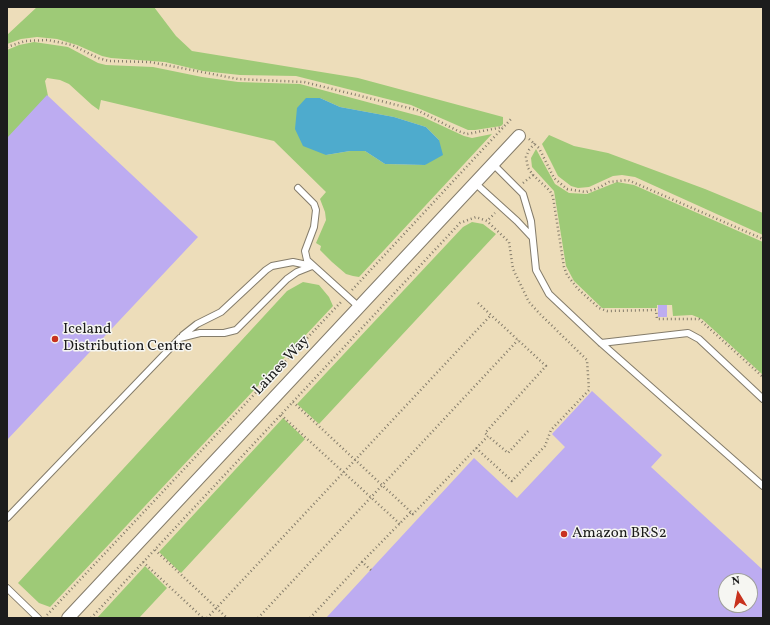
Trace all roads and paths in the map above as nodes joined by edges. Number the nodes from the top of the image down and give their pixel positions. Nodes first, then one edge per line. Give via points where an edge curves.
1 (7, 47) edge
2 (503, 127) junction
3 (519, 132) junction
4 (535, 143) junction
5 (493, 164) junction
6 (533, 175) junction
7 (475, 183) junction
8 (298, 188) dead end
9 (518, 188) junction
10 (500, 207) junction
11 (487, 221) junction
12 (532, 237) junction
13 (763, 239) edge
14 (312, 266) junction
15 (347, 296) junction
16 (478, 303) dead end
17 (359, 307) junction
18 (656, 310) dead end
19 (491, 315) junction
20 (180, 338) junction
21 (518, 340) junction
22 (601, 343) junction
23 (763, 399) edge
24 (293, 402) junction
25 (281, 415) junction
26 (529, 430) dead end
27 (488, 436) junction
28 (476, 448) junction
29 (355, 460) junction
30 (344, 472) junction
31 (381, 485) junction
32 (763, 486) edge
33 (370, 497) junction
34 (411, 512) junction
35 (7, 518) edge
36 (400, 524) junction
37 (155, 550) junction
38 (143, 562) junction
39 (362, 562) junction
40 (371, 570) dead end
41 (7, 588) edge
42 (216, 608) junction
43 (38, 618) edge
44 (44, 618) edge
45 (68, 618) edge
46 (91, 618) edge
47 (203, 618) edge
48 (207, 618) edge
49 (227, 618) edge
50 (258, 618) edge
51 (310, 618) edge

1 - 2 path via 25,41 48,40 72,46 109,61 150,62 232,78 304,82 417,110 467,134
2 - 3 path via 510,120
2 - 15 path
3 - 4 path
3 - 5 street, Laines Way
4 - 6 path via 526,157 528,168
4 - 13 path via 554,178 567,189 586,192 609,182 628,180
5 - 7 street, Laines Way
5 - 9 lane
6 - 9 path
6 - 18 path via 550,190 553,197 564,266 578,290 599,308 607,311
7 - 10 lane
7 - 17 street, Laines Way
8 - 14 lane via 314,204 316,210 314,227 305,251
9 - 12 lane via 527,205
10 - 11 path
10 - 12 lane
11 - 24 path via 476,217 460,223
11 - 28 path via 508,242 514,270 529,302 587,360 589,390 552,430 545,446 512,481
12 - 22 lane via 536,270 543,286
14 - 15 lane
14 - 20 lane via 287,279 236,330 224,333 200,332
14 - 20 lane via 293,262 272,266 221,312 197,324
15 - 17 lane
15 - 44 path
16 - 19 path
17 - 45 street, Laines Way
19 - 21 path
19 - 29 path
20 - 35 lane
21 - 27 path via 546,366 485,432
21 - 31 path
22 - 23 lane via 688,332 699,339
22 - 32 lane
24 - 25 path
24 - 29 path
25 - 30 path
25 - 37 path
26 - 27 path via 508,453
27 - 28 path
28 - 34 path via 413,514
29 - 30 path
29 - 31 path
30 - 33 path
30 - 42 path
31 - 33 path
31 - 34 path
33 - 36 path
33 - 50 path
34 - 36 path
36 - 39 path
37 - 38 path
37 - 42 path
38 - 46 path
38 - 47 path
39 - 40 path
39 - 51 path
41 - 43 lane
42 - 48 path
42 - 49 path

